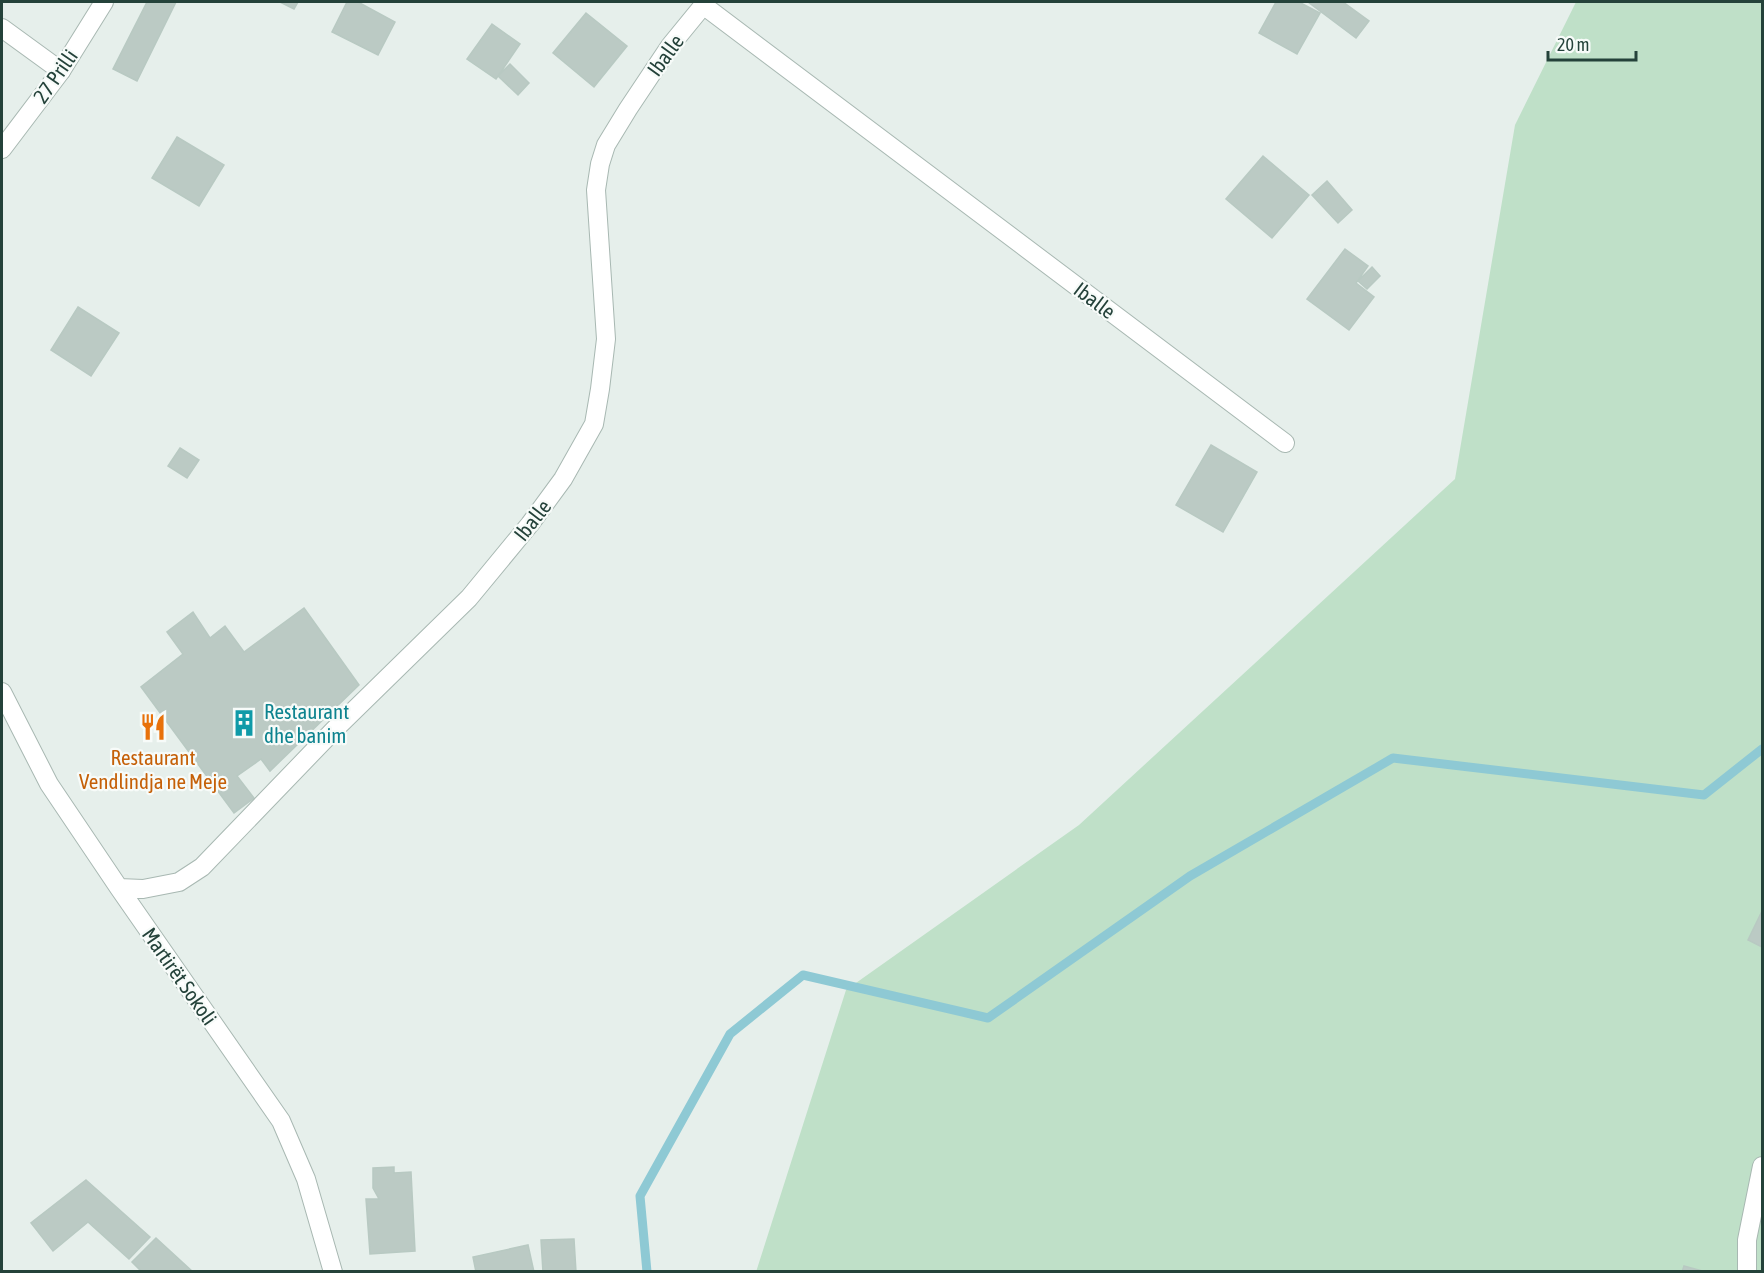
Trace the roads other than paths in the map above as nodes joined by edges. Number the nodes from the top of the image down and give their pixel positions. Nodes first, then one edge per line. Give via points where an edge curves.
1 (104, 2) edge
2 (705, 3) edge
3 (2, 28) edge
4 (61, 71) junction
5 (2, 149) edge
6 (1285, 443) dead end
7 (2, 692) edge
8 (119, 888) junction
9 (1762, 1166) edge
10 (333, 1272) edge
11 (1747, 1272) edge

1 - 4 street, 27 Prilli
2 - 6 street, Iballe
2 - 8 street, Iballe via 670,46 628,109 606,145 600,164 596,190 606,339 594,424 563,479 469,598 202,867 179,882
3 - 4 street
4 - 5 street, 27 Prilli
7 - 8 street, Martirët Sokoli via 49,784
8 - 10 street, Martirët Sokoli via 281,1121 306,1179
9 - 11 street via 1746,1240

